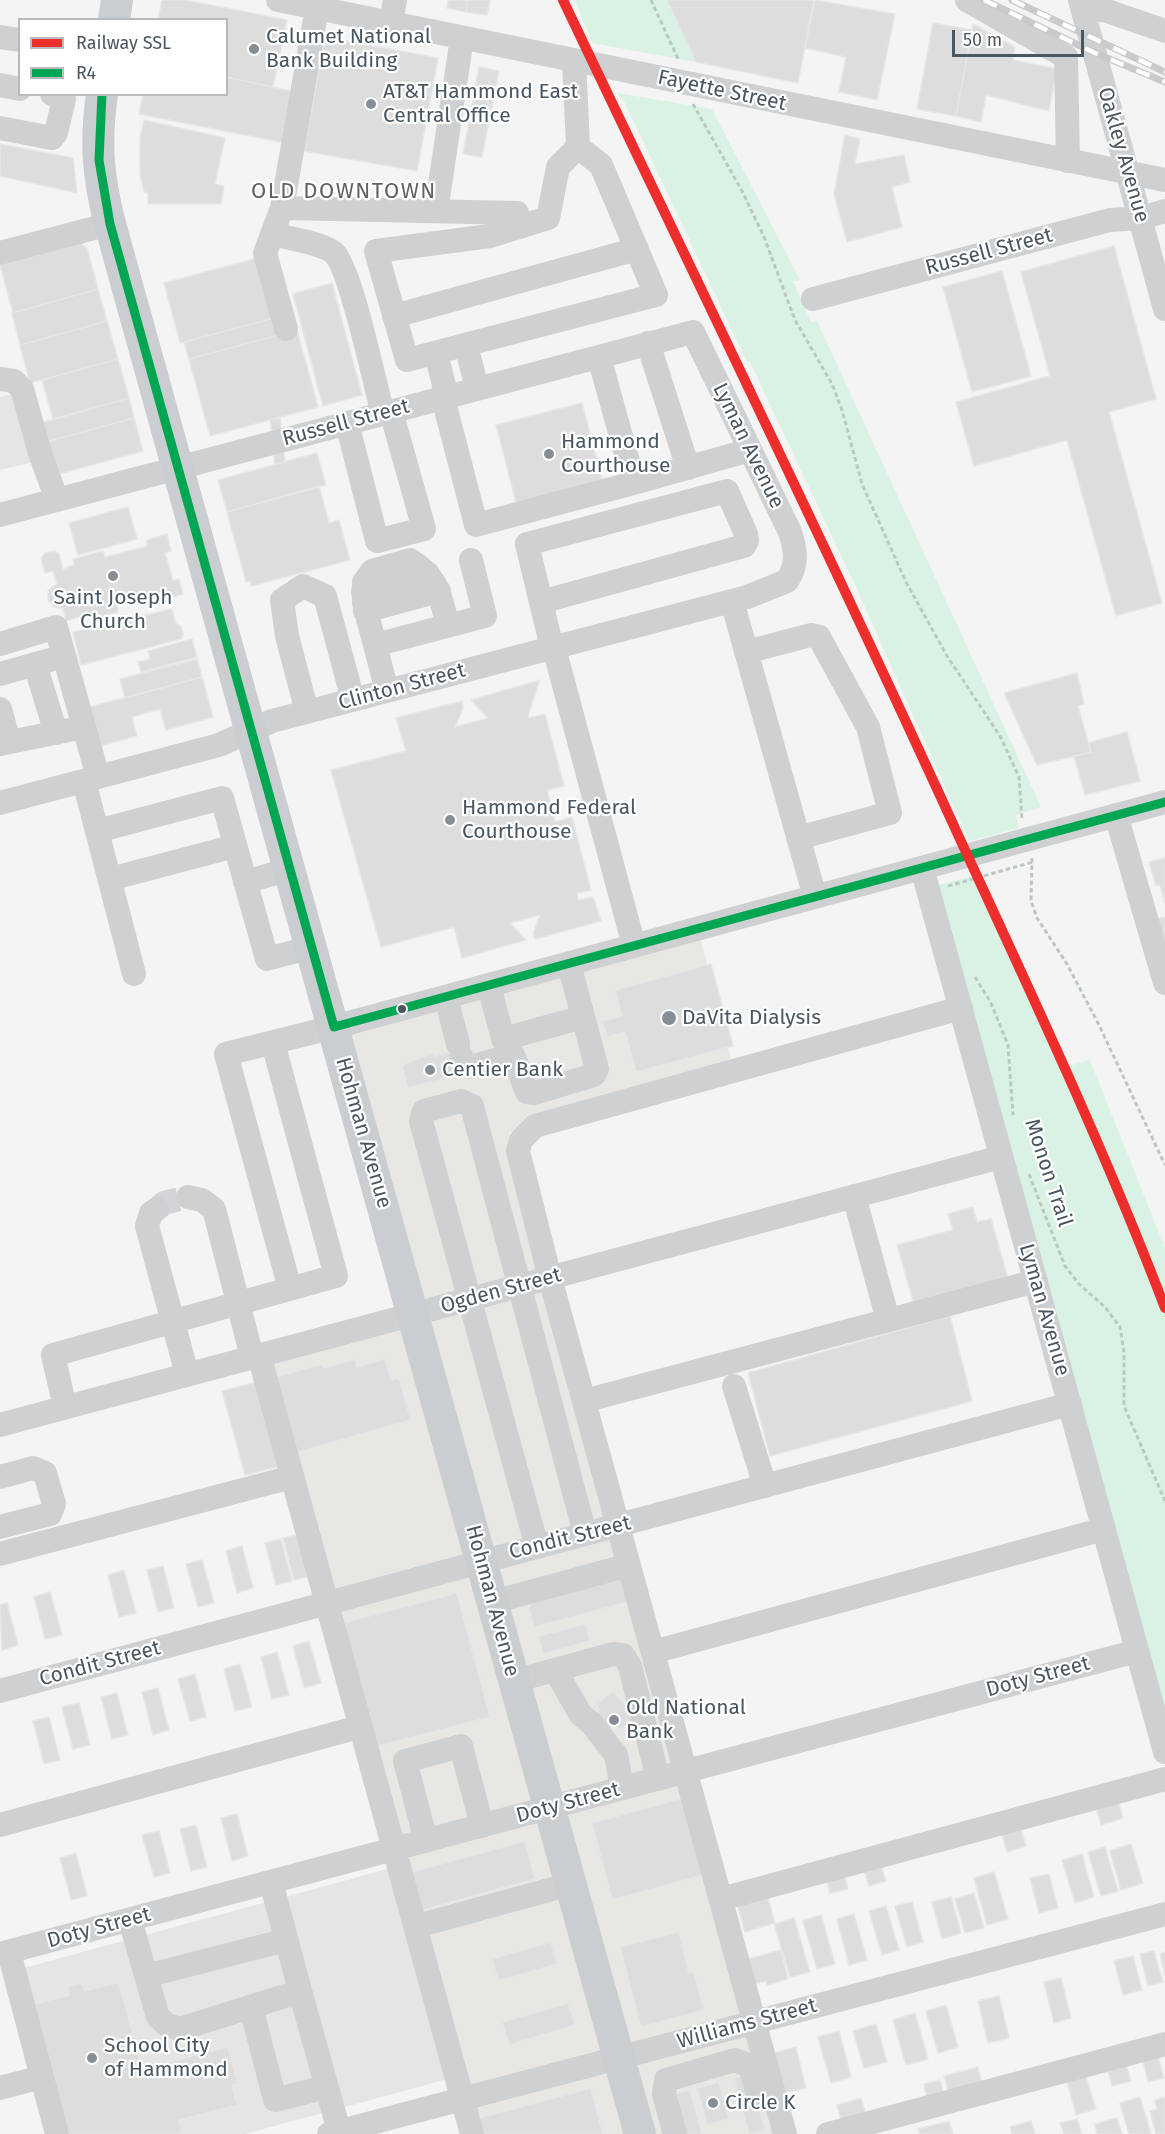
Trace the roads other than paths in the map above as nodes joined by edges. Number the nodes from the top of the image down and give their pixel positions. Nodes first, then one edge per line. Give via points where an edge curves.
1 (117, 0) edge
2 (278, 0) edge
3 (967, 0) edge
4 (1081, 5) edge
5 (317, 8) junction
6 (393, 12) edge
7 (114, 18) edge
8 (1165, 31) edge
9 (0, 37) edge
10 (462, 38) junction
11 (18, 40) edge
12 (1066, 57) junction
13 (574, 60) junction
14 (1100, 71) junction
15 (0, 85) edge
16 (18, 89) edge
17 (57, 96) edge
18 (102, 96) edge
19 (1107, 99) junction
20 (1068, 105) junction
21 (0, 128) edge
22 (578, 147) junction
23 (1068, 161) junction
24 (1129, 173) junction
25 (1165, 180) edge
26 (282, 208) junction
27 (1165, 211) edge
28 (436, 212) junction
29 (517, 213) dead end
30 (1141, 218) junction
31 (110, 224) junction
32 (272, 234) junction
33 (637, 249) junction
34 (0, 253) edge
35 (813, 299) dead end
36 (1165, 309) edge
37 (394, 316) junction
38 (285, 328) dead end
39 (693, 332) joint
40 (648, 343) junction
41 (466, 345) junction
42 (436, 353) junction
43 (599, 357) junction
44 (0, 379) edge
45 (477, 388) junction
46 (445, 397) junction
47 (387, 412) junction
48 (347, 423) junction
49 (750, 450) junction
50 (178, 468) junction
51 (688, 468) junction
52 (634, 483) junction
53 (57, 500) junction
54 (0, 515) edge
55 (471, 560) dead end
56 (795, 563) joint
57 (431, 579) junction
58 (364, 597) junction
59 (732, 601) junction
60 (541, 602) junction
61 (448, 626) junction
62 (402, 638) junction
63 (0, 644) edge
64 (375, 645) junction
65 (553, 648) junction
66 (746, 652) junction
67 (64, 656) junction
68 (35, 664) junction
69 (0, 674) edge
70 (387, 691) junction
71 (353, 700) junction
72 (0, 710) edge
73 (307, 712) junction
74 (84, 727) junction
75 (251, 731) junction
76 (56, 733) junction
77 (4, 743) edge
78 (91, 779) junction
79 (1165, 802) edge
80 (0, 803) edge
81 (1116, 815) junction
82 (97, 831) junction
83 (798, 838) junction
84 (235, 846) junction
85 (922, 868) junction
86 (290, 869) junction
87 (110, 879) junction
88 (245, 882) junction
89 (815, 897) junction
90 (634, 946) junction
91 (312, 947) junction
92 (568, 964) junction
93 (134, 974) dead end
94 (1165, 983) edge
95 (489, 986) junction
96 (446, 997) junction
97 (961, 1008) junction
98 (583, 1017) junction
99 (334, 1028) junction
100 (273, 1043) junction
101 (508, 1047) junction
102 (1001, 1157) junction
103 (854, 1196) junction
104 (188, 1197) tunnel mouth
105 (157, 1209) dead end
106 (550, 1278) junction
107 (1036, 1281) junction
108 (519, 1286) junction
109 (290, 1289) junction
110 (468, 1300) junction
111 (238, 1304) junction
112 (414, 1314) junction
113 (888, 1320) junction
114 (173, 1322) junction
115 (255, 1356) junction
116 (187, 1374) junction
117 (734, 1386) dead end
118 (584, 1401) junction
119 (1070, 1404) junction
120 (65, 1407) junction
121 (0, 1425) edge
122 (0, 1477) edge
123 (292, 1477) junction
124 (765, 1486) junction
125 (618, 1526) junction
126 (0, 1527) edge
127 (1104, 1529) junction
128 (585, 1534) junction
129 (537, 1547) junction
130 (0, 1554) edge
131 (481, 1561) junction
132 (629, 1565) junction
133 (493, 1602) junction
134 (326, 1603) junction
135 (1137, 1651) junction
136 (653, 1652) junction
137 (555, 1670) junction
138 (514, 1681) junction
139 (0, 1691) edge
140 (359, 1727) junction
141 (1165, 1752) edge
142 (686, 1771) junction
143 (658, 1779) junction
144 (1165, 1779) edge
145 (622, 1788) junction
146 (549, 1808) junction
147 (0, 1825) edge
148 (482, 1826) junction
149 (426, 1841) junction
150 (393, 1849) junction
151 (271, 1882) junction
152 (571, 1884) junction
153 (721, 1899) junction
154 (1165, 1914) edge
155 (130, 1920) junction
156 (428, 1923) dead end
157 (286, 1940) junction
158 (4, 1953) edge
159 (146, 1976) junction
160 (302, 1998) junction
161 (250, 2007) junction
162 (754, 2022) junction
163 (725, 2030) junction
164 (676, 2043) junction
165 (1165, 2044) edge
166 (619, 2058) junction
167 (735, 2060) junction
168 (686, 2074) junction
169 (42, 2077) junction
170 (326, 2087) junction
171 (0, 2088) edge
172 (463, 2099) junction
173 (668, 2108) junction
174 (637, 2125) edge
175 (334, 2133) edge
176 (57, 2134) edge
177 (472, 2134) edge
178 (675, 2134) edge
179 (769, 2134) edge
180 (785, 2134) edge
181 (828, 2134) edge

1 - 7 main road
2 - 5 street, Fayette Street
3 - 12 street
4 - 8 street
4 - 14 street, Oakley Avenue
5 - 6 street, Fayette Street
5 - 26 street
6 - 10 street, Fayette Street
9 - 11 street
10 - 13 street, Fayette Street
10 - 28 street
12 - 14 street
12 - 20 street
13 - 22 street
13 - 23 street, Fayette Street
14 - 19 street, Oakley Avenue
15 - 16 street
17 - 21 street via 64,99 52,138
18 - 31 main road, Hohman Avenue via 96,134 98,167
19 - 20 street
19 - 24 street, Oakley Avenue
20 - 23 street
22 - 33 street via 601,165
22 - 37 street via 558,167 548,218 490,236 376,251
23 - 24 street, Fayette Street
24 - 25 street, Fayette Street
24 - 30 street, Oakley Avenue
26 - 28 street
26 - 32 street
27 - 30 street, Russell Street
28 - 29 street
30 - 35 street, Russell Street via 1110,220
30 - 36 street, Oakley Avenue
31 - 34 street
31 - 50 main road, Hohman Avenue
32 - 38 street via 265,253
32 - 47 street via 335,254 348,278
33 - 37 street
33 - 41 street via 656,295
37 - 42 street via 407,360
39 - 40 street, Russell Street
39 - 49 street, Lyman Avenue
40 - 43 street, Russell Street
40 - 51 street
41 - 42 street
41 - 45 street
42 - 46 street
43 - 45 street, Russell Street
43 - 52 street
44 - 53 street via 14,381 22,389
45 - 46 street, Russell Street
46 - 47 street, Russell Street
46 - 52 street via 476,525
47 - 48 street, Russell Street
47 - 48 street via 424,529 377,541
48 - 50 street, Russell Street
49 - 51 street
49 - 56 street, Lyman Avenue via 790,532
50 - 53 street, Russell Street
50 - 75 main road, Hohman Avenue
51 - 52 street
53 - 54 street, Russell Street
55 - 61 street via 485,616
56 - 59 street, Clinton Street via 787,581
57 - 58 street
57 - 58 street via 410,560 372,571
57 - 61 street
58 - 64 street
59 - 65 street, Clinton Street
59 - 66 street
60 - 60 street via 526,544 728,491 746,534 744,546
60 - 65 street
61 - 62 street
62 - 64 street
62 - 70 street
63 - 67 street via 56,627
64 - 70 street
65 - 70 street, Clinton Street
65 - 90 street
66 - 83 street
66 - 83 street via 811,635 819,637 868,727 890,813
67 - 68 street
67 - 74 street
68 - 69 street
68 - 76 street
70 - 71 street, Clinton Street
71 - 73 street, Clinton Street
71 - 73 street via 325,596 303,586 282,600
72 - 77 street
73 - 75 street, Clinton Street
74 - 76 street
74 - 78 street
75 - 78 street, Clinton Street via 219,745
75 - 86 main road, Hohman Avenue
76 - 77 street
78 - 80 street, Clinton Street
78 - 82 street
79 - 81 street
81 - 85 street
81 - 94 street
82 - 84 street via 222,798
82 - 87 street
83 - 89 street
84 - 87 street
84 - 88 street
85 - 89 street
85 - 97 street, Lyman Avenue
86 - 88 street
86 - 91 main road, Hohman Avenue
87 - 93 street
88 - 91 street via 267,959
89 - 90 street
90 - 92 street
91 - 99 main road, Hohman Avenue
92 - 95 street
92 - 98 street
95 - 96 street
95 - 101 street
96 - 99 street
96 - 101 street via 464,1065 470,1067
97 - 102 street, Lyman Avenue
97 - 106 street via 535,1126 521,1140 518,1151
98 - 101 street
98 - 101 street via 597,1069 594,1075 526,1092
99 - 100 street
99 - 112 main road, Hohman Avenue
100 - 109 street via 336,1276
100 - 109 street via 226,1054
102 - 103 street, Ogden Street
102 - 107 street, Lyman Avenue
103 - 106 street, Ogden Street
103 - 113 street
104 - 111 street via 202,1200 214,1209
105 - 114 street via 151,1213 147,1226
106 - 108 street, Ogden Street
106 - 118 street
107 - 113 street
107 - 119 street, Lyman Avenue
108 - 110 street, Ogden Street
108 - 110 street via 472,1106 461,1101 424,1111 421,1121
108 - 128 street
109 - 111 street
110 - 112 street, Ogden Street
110 - 129 street
111 - 114 street
111 - 115 street
112 - 115 street, Ogden Street
112 - 131 main road, Hohman Avenue
113 - 118 street
114 - 116 street
114 - 120 street via 53,1355
115 - 116 street, Ogden Street
115 - 123 street
116 - 120 street, Ogden Street
117 - 124 street
118 - 125 street
119 - 124 street, Condit Street
119 - 127 street, Lyman Avenue
120 - 121 street, Ogden Street
122 - 126 street via 33,1468 45,1473 54,1504 50,1514
123 - 130 street
123 - 134 street
124 - 125 street, Condit Street
125 - 128 street, Condit Street
125 - 132 street
127 - 135 street, Lyman Avenue
127 - 136 street
128 - 129 street, Condit Street
129 - 131 street, Condit Street
131 - 133 main road, Hohman Avenue
131 - 134 street, Condit Street
132 - 133 street
132 - 136 street
133 - 138 main road, Hohman Avenue
134 - 139 street, Condit Street
134 - 140 street
135 - 141 street, Lyman Avenue
135 - 142 street, Doty Street
136 - 142 street
137 - 138 street
137 - 143 street via 613,1654 623,1656 630,1666
137 - 145 street via 582,1715 616,1755
138 - 146 main road, Hohman Avenue
140 - 147 street
140 - 150 street
142 - 143 street, Doty Street
142 - 153 street
143 - 145 street, Doty Street
144 - 153 street
145 - 146 street, Doty Street
146 - 148 street, Doty Street
146 - 152 main road, Hohman Avenue
148 - 149 street, Doty Street
148 - 149 street via 461,1746 405,1761
149 - 150 street, Doty Street
150 - 151 street, Doty Street
150 - 172 street
151 - 155 street, Doty Street
151 - 157 street
152 - 156 street
152 - 166 main road, Hohman Avenue
153 - 162 street
154 - 162 street, Williams Street
155 - 158 street, Doty Street
155 - 159 street
157 - 159 street
157 - 160 street
158 - 169 street
159 - 161 street via 158,2017 180,2029
160 - 161 street via 285,1996
160 - 170 street
161 - 170 street via 275,2100
162 - 163 street, Williams Street
162 - 180 street
163 - 164 street, Williams Street
163 - 167 street
164 - 166 street, Williams Street
164 - 168 street
165 - 181 street
166 - 172 street, Williams Street
166 - 174 main road, Hohman Avenue
167 - 168 street
167 - 179 street via 750,2066
168 - 173 street via 666,2080
169 - 171 street
169 - 176 street
170 - 175 street
172 - 175 street, Williams Street
172 - 177 street
173 - 174 street
173 - 178 street

